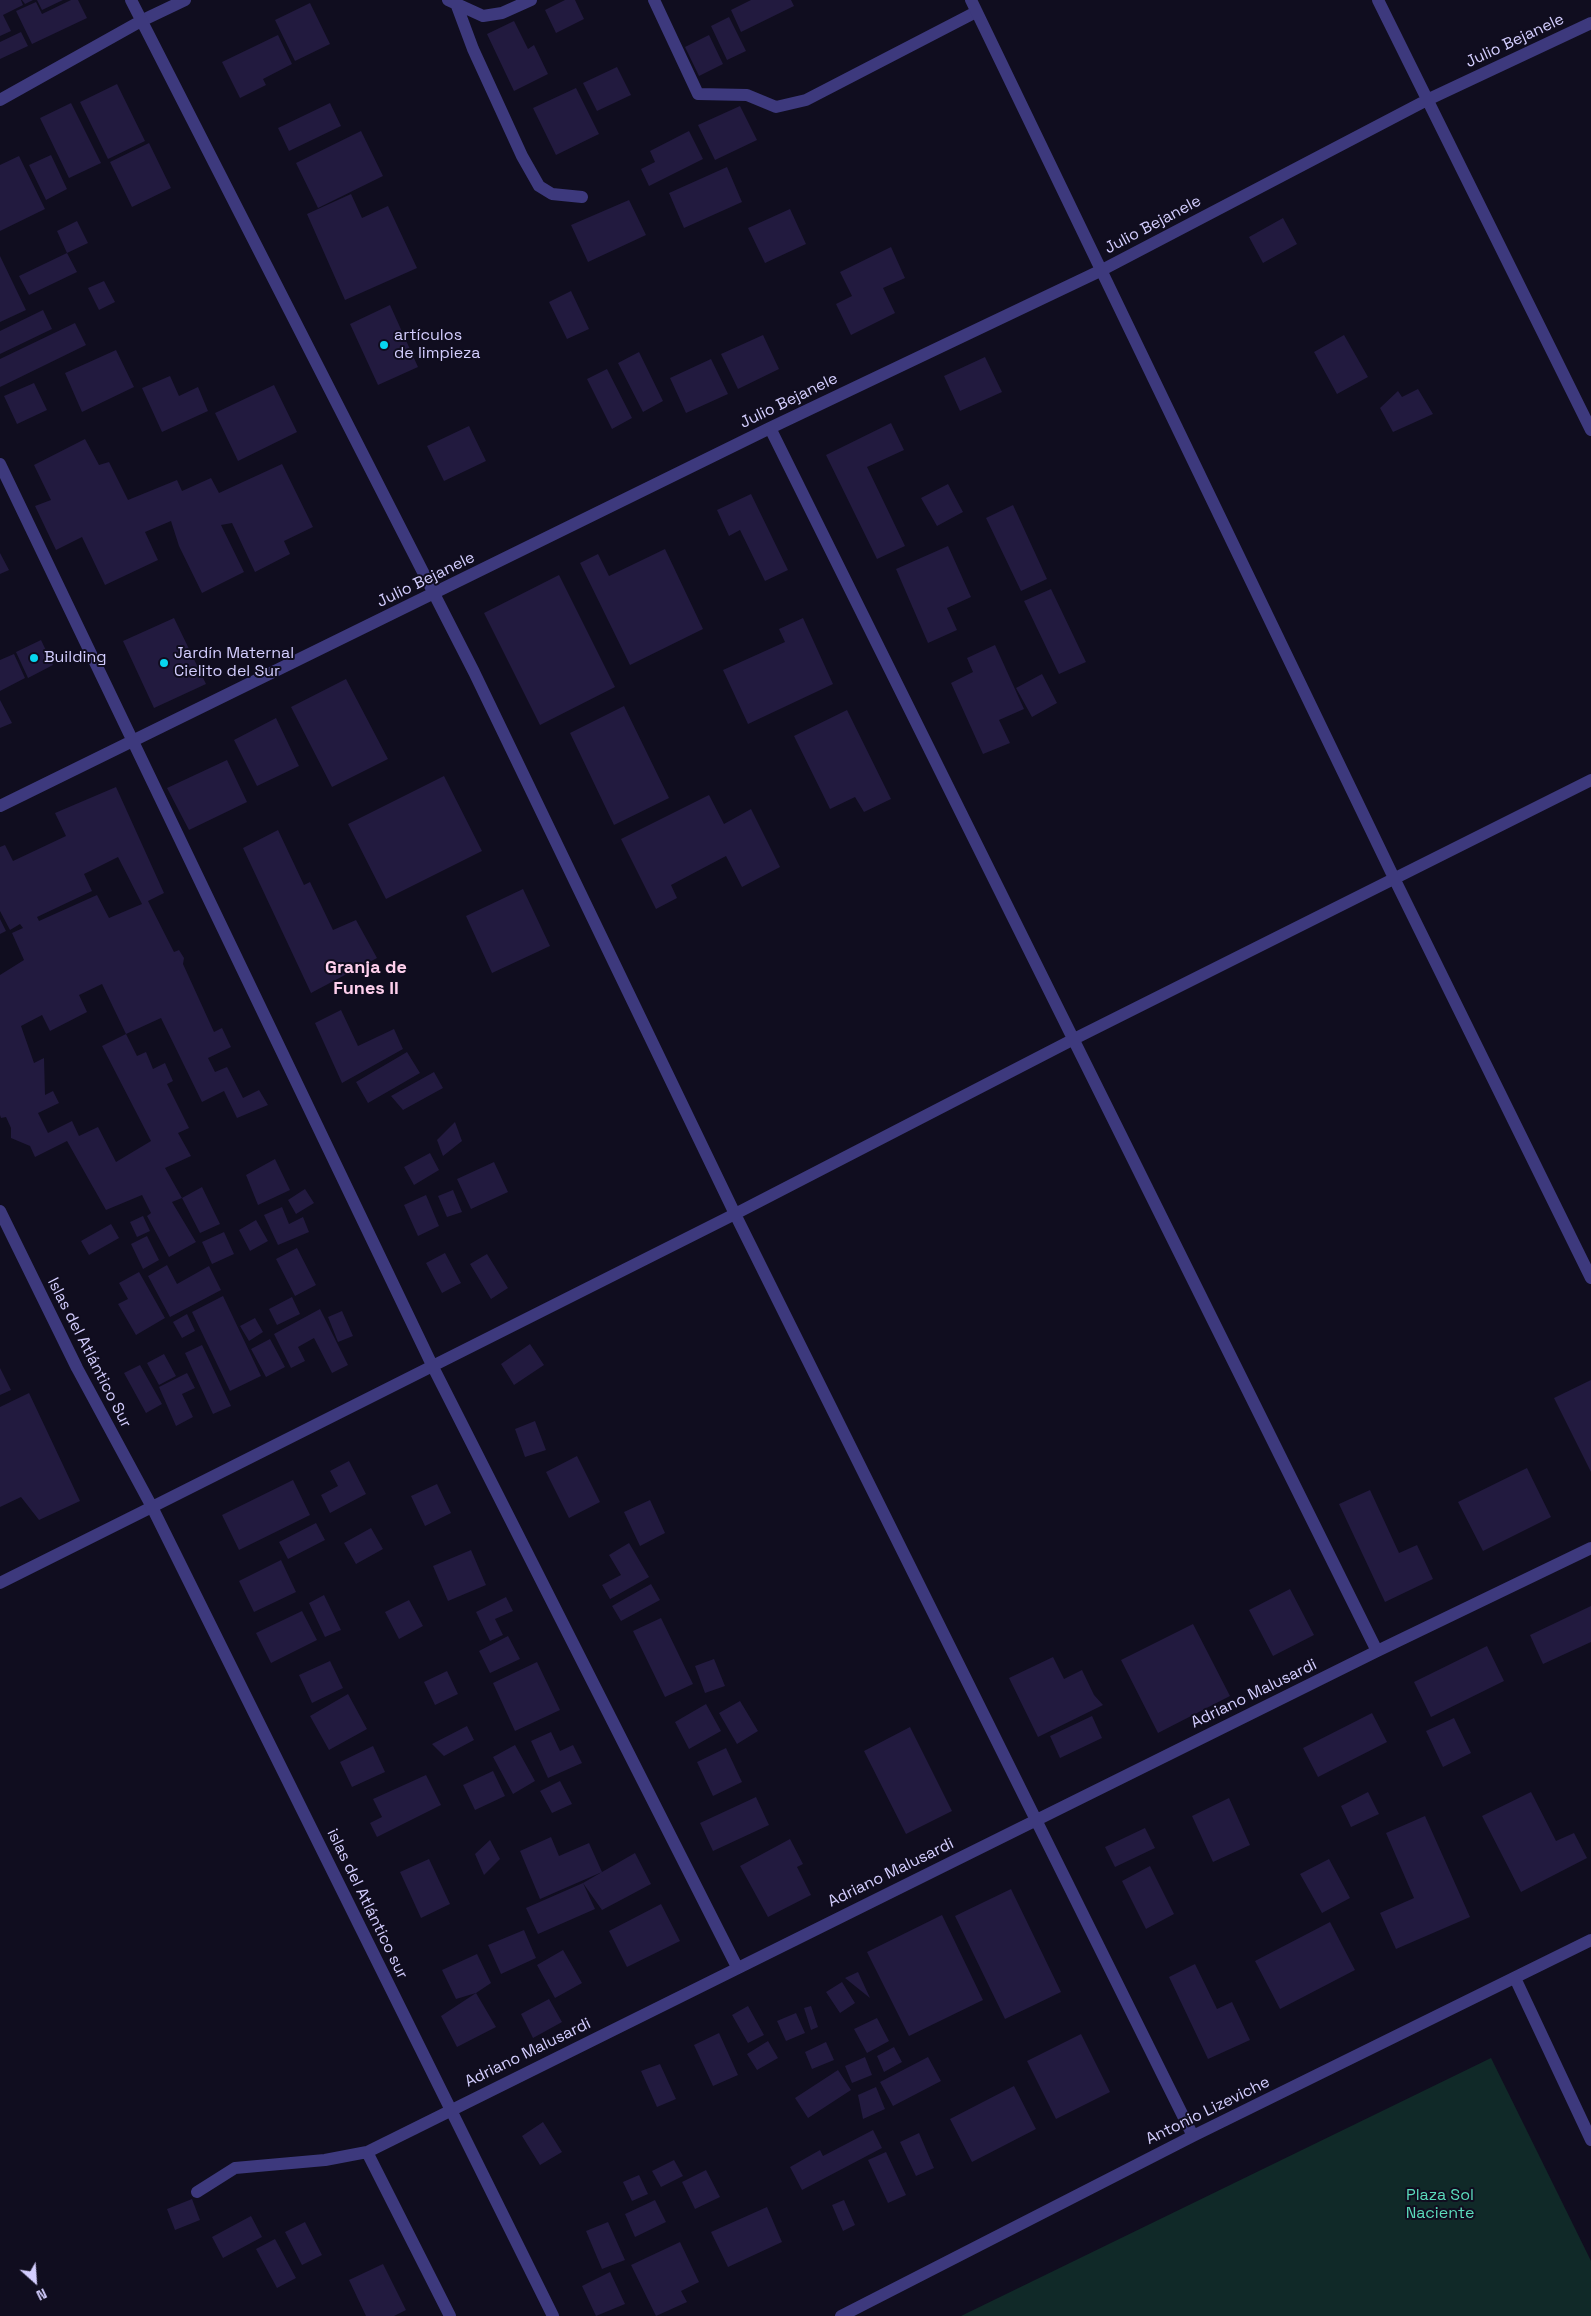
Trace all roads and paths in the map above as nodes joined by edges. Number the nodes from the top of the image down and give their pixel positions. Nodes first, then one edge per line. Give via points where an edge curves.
1 (131, 0) edge
2 (185, 0) edge
3 (531, 0) edge
4 (654, 0) edge
5 (970, 0) edge
6 (1378, 0) edge
7 (452, 3) edge
8 (976, 12) junction
9 (141, 22) junction
10 (1591, 23) edge
11 (0, 100) edge
12 (1427, 100) junction
13 (582, 197) dead end
14 (1102, 270) junction
15 (770, 428) junction
16 (1591, 430) edge
17 (0, 464) edge
18 (434, 594) junction
19 (134, 742) junction
20 (1591, 780) edge
21 (0, 806) edge
22 (1394, 878) junction
23 (1074, 1039) junction
24 (0, 1211) edge
25 (735, 1214) junction
26 (1591, 1278) edge
27 (432, 1365) junction
28 (152, 1507) junction
29 (1591, 1548) edge
30 (0, 1583) edge
31 (1377, 1651) junction
32 (1037, 1820) junction
33 (1591, 1940) edge
34 (737, 1967) junction
35 (1515, 1978) junction
36 (450, 2110) junction
37 (1193, 2136) junction
38 (1591, 2140) edge
39 (367, 2152) junction
40 (197, 2192) dead end
41 (450, 2316) edge
42 (553, 2316) edge
43 (841, 2316) edge

1 - 9 street
2 - 9 street
3 - 7 street via 502,13 483,16
4 - 8 street via 698,94 747,95 776,107 806,100
5 - 8 street
6 - 12 street
7 - 13 street via 539,186 552,194
8 - 14 street
9 - 11 street
9 - 18 street
10 - 12 street, Julio Bejanele
12 - 14 street, Julio Bejanele
12 - 16 street
14 - 15 street, Julio Bejanele
14 - 22 street
15 - 18 street, Julio Bejanele
15 - 23 street
17 - 19 street
18 - 19 street, Julio Bejanele
18 - 25 street
19 - 21 street, Julio Bejanele
19 - 27 street
20 - 22 street
22 - 23 street
22 - 26 street
23 - 25 street
23 - 31 street
24 - 28 street, Islas del Atlántico Sur via 77,1368
25 - 27 street
25 - 32 street
27 - 28 street
27 - 34 street
28 - 30 street
28 - 36 street, islas del Atlántico sur
29 - 31 street, Adriano Malusardi
31 - 32 street, Adriano Malusardi
32 - 34 street, Adriano Malusardi
32 - 37 street
33 - 35 street, Antonio Lizeviche
34 - 36 street, Adriano Malusardi
35 - 37 street, Antonio Lizeviche
35 - 38 street
36 - 39 street, Adriano Malusardi
36 - 42 street, islas del Atlántico sur
37 - 43 street, Antonio Lizeviche
39 - 40 street, Adriano Malusardi via 325,2160 235,2168
39 - 41 street

